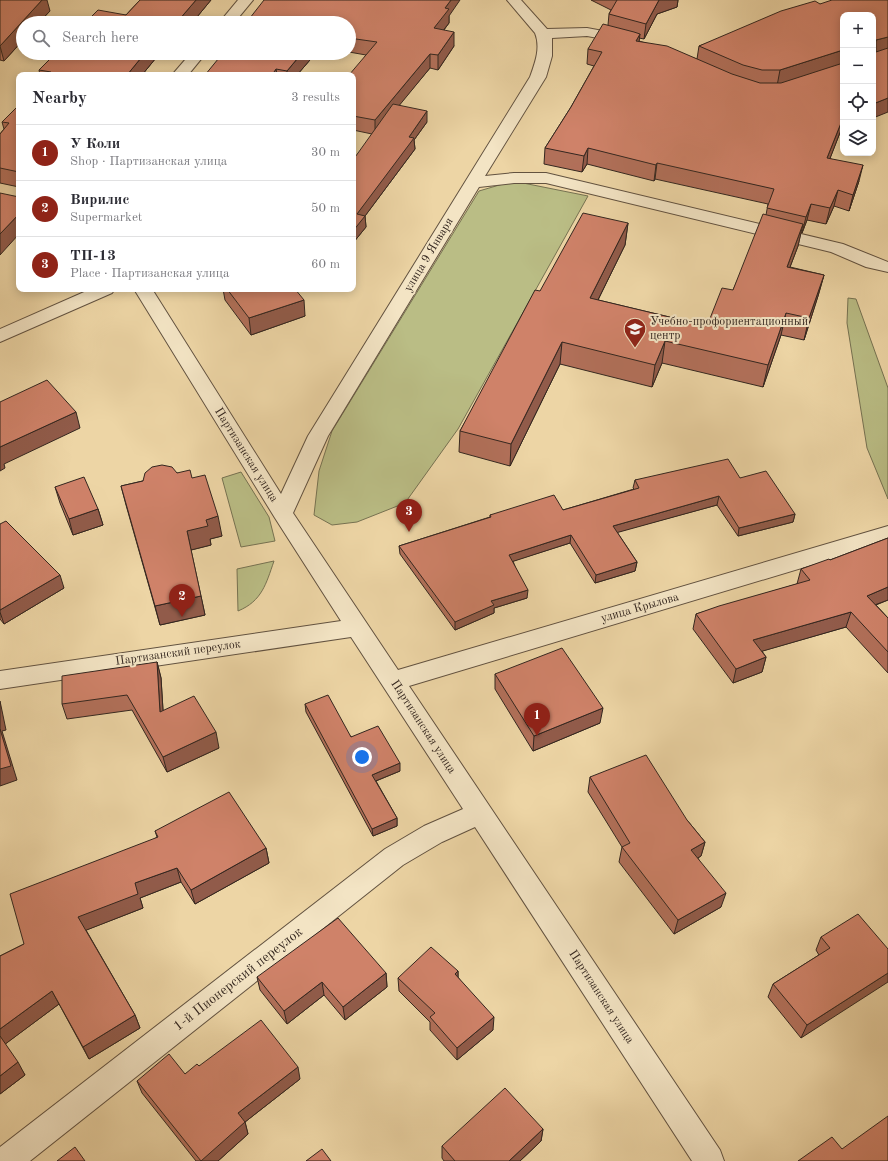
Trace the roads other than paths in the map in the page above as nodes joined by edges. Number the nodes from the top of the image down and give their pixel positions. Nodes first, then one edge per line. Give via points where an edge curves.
1 (246, 0) edge
2 (514, 0) edge
3 (232, 16) edge
4 (543, 34) junction
5 (638, 43) edge
6 (193, 60) edge
7 (183, 72) edge
8 (473, 182) junction
9 (888, 267) edge
10 (99, 292) edge
11 (145, 292) edge
12 (0, 336) edge
13 (282, 513) junction
14 (888, 534) edge
15 (357, 626) junction
16 (0, 680) edge
17 (392, 681) junction
18 (480, 813) junction
19 (6, 1161) edge
20 (709, 1161) edge

1 - 3 street
2 - 4 street
4 - 5 street via 587,32
4 - 8 street, улица 9 Января via 545,54 538,77
6 - 7 street
8 - 9 street via 546,178 837,248
8 - 13 street, улица 9 Января via 318,436
10 - 12 street
11 - 13 street, Партизанская улица
13 - 15 street, Партизанская улица
14 - 17 street, улица Крылова
15 - 16 street, Партизанский переулок
15 - 17 street, Партизанская улица
17 - 18 street, Партизанская улица
18 - 19 street, 1-й Пионерский переулок via 433,834 394,857
18 - 20 street, Партизанская улица

